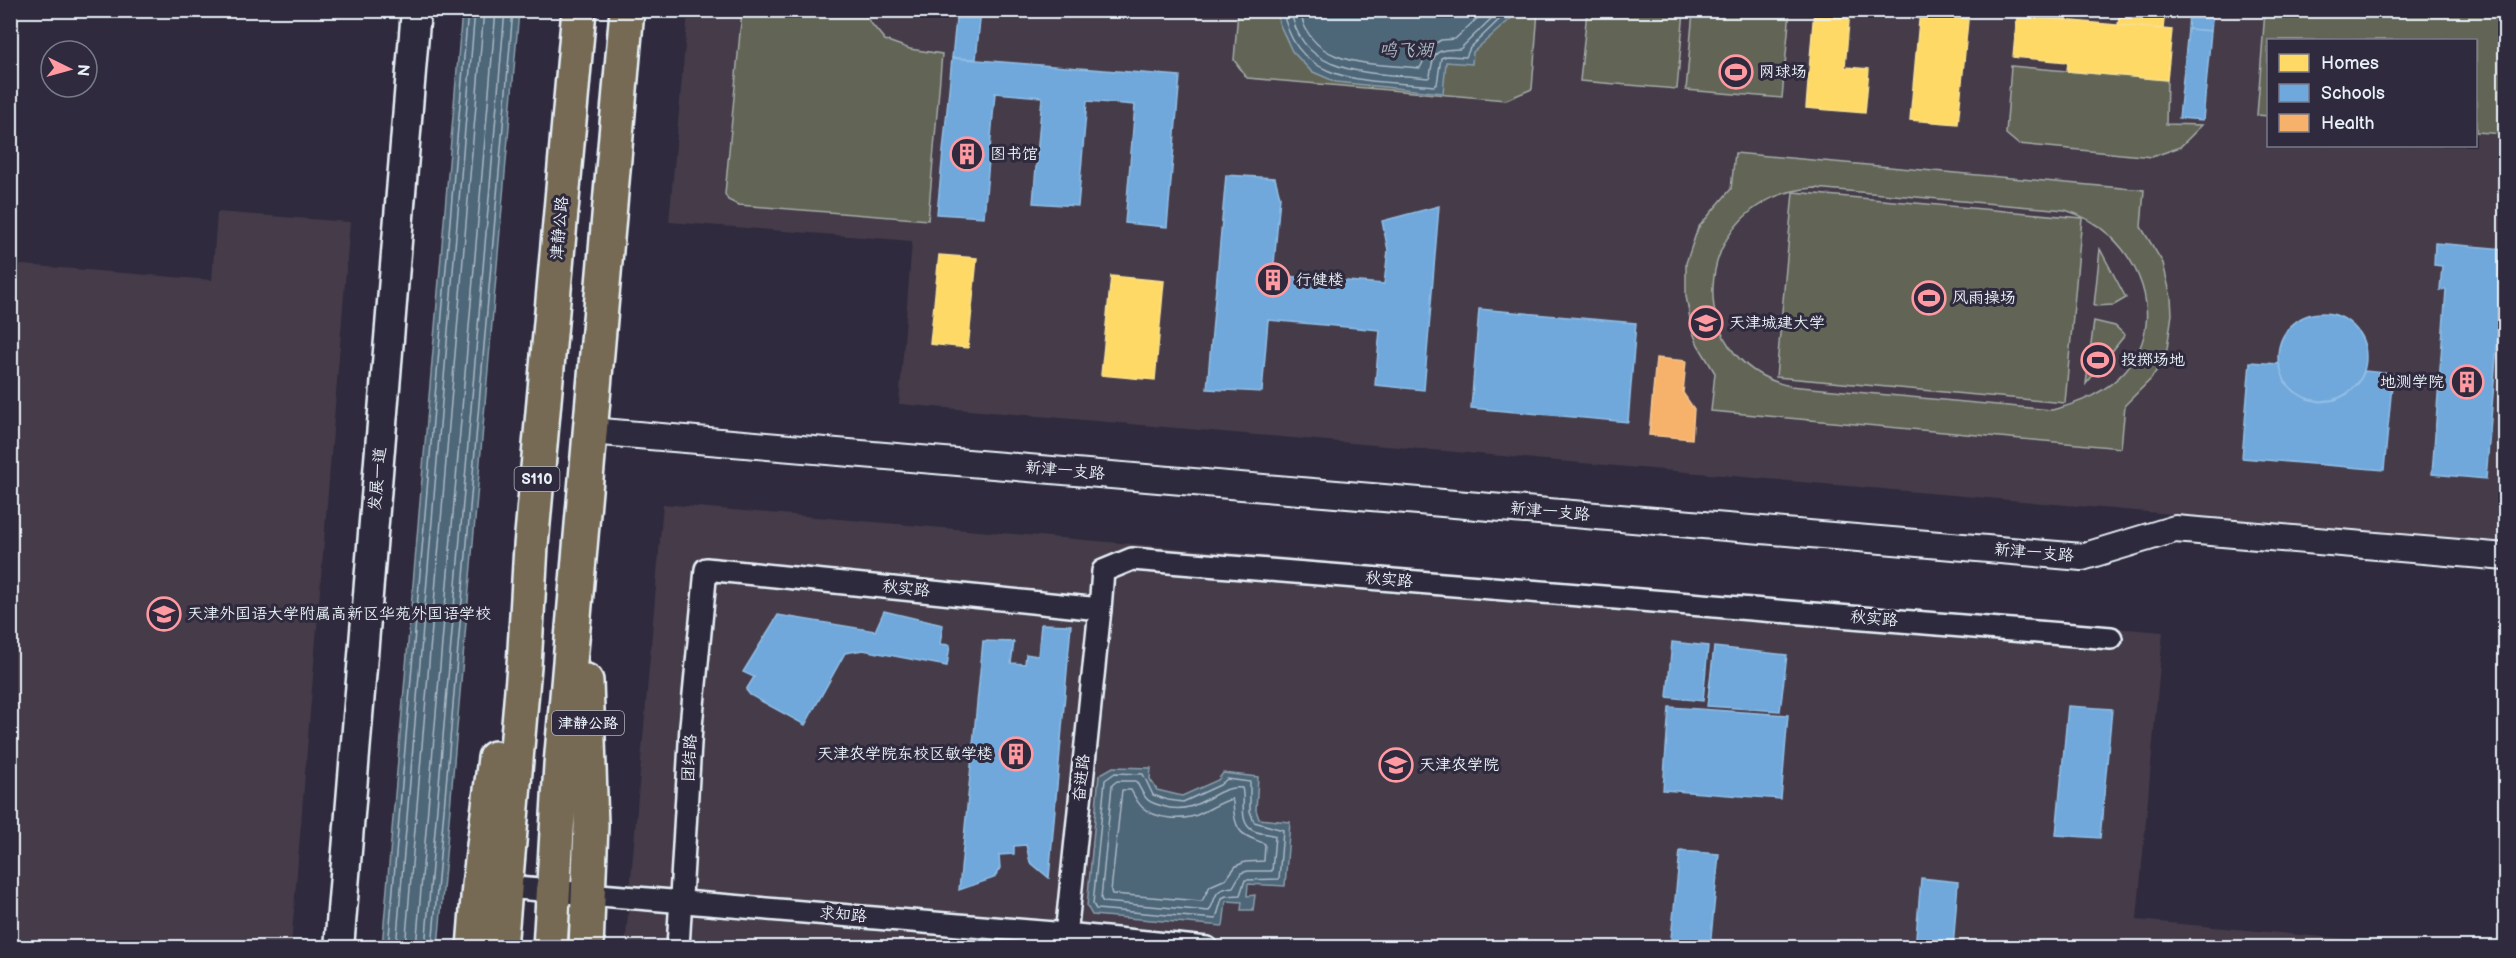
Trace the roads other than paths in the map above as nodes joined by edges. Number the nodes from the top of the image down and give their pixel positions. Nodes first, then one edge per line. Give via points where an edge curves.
1 (416, 10) edge
2 (579, 10) edge
3 (627, 10) edge
4 (590, 432) junction
5 (581, 550) junction
6 (2505, 556) edge
7 (706, 569) joint
8 (1100, 609) junction
9 (2111, 638) dead end
10 (492, 886) junction
11 (554, 891) junction
12 (589, 895) junction
13 (681, 902) junction
14 (1065, 941) edge
15 (339, 948) edge
16 (474, 948) edge
17 (500, 948) edge
18 (550, 948) edge
19 (576, 948) edge
20 (586, 948) edge
21 (678, 948) edge
22 (1207, 948) edge

1 - 15 main road, 发展一道
2 - 10 highway, 津静公路 / S110 via 531,546 499,726
3 - 4 highway
4 - 5 highway
4 - 6 street, 新津一支路 via 2082,557 2175,530
5 - 11 highway
5 - 12 highway, 津静公路 via 591,814
7 - 8 street, 秋实路
7 - 13 street, 团结路 via 691,726
8 - 9 street, 秋实路 via 1103,571 1132,559
8 - 14 street, 奋进路
10 - 11 street, 求知路
10 - 16 highway
10 - 17 highway
11 - 12 street, 求知路
11 - 18 highway
12 - 13 street, 求知路
12 - 19 highway
12 - 20 highway, 津静公路
13 - 14 street, 求知路
13 - 21 street, 团结路
14 - 22 street, 求知路

